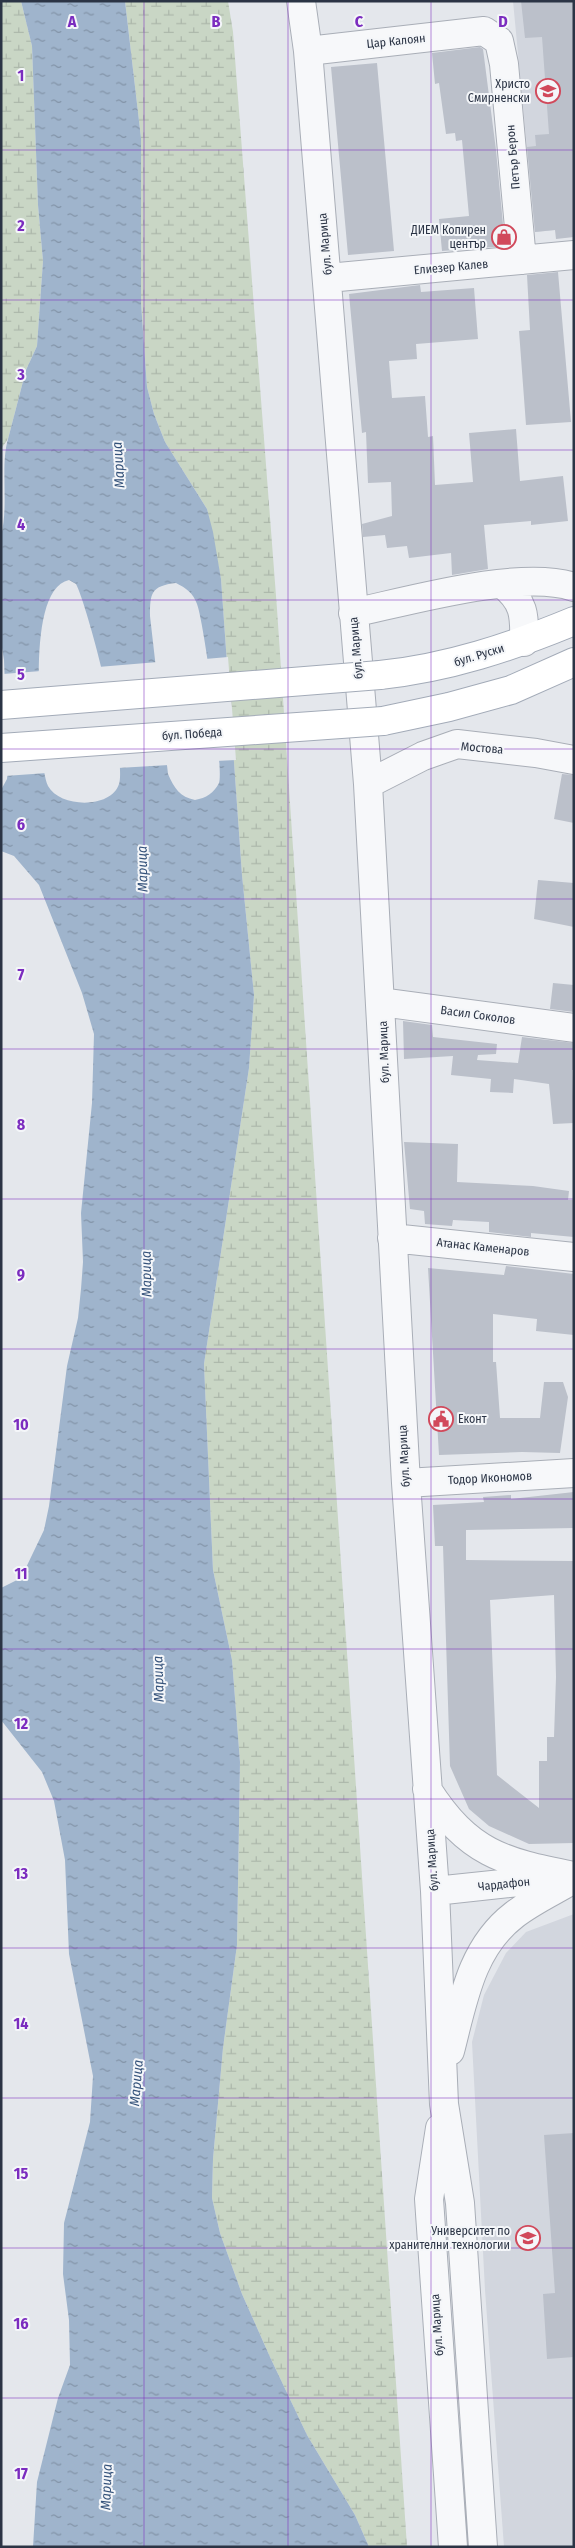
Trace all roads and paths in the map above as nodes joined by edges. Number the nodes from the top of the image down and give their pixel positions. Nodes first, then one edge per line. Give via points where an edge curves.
1 (301, 1) edge
2 (484, 31) joint
3 (308, 51) junction
4 (574, 255) edge
5 (522, 260) junction
6 (328, 278) junction
7 (502, 584) junction
8 (574, 587) edge
9 (353, 613) junction
10 (574, 621) edge
11 (524, 642) junction
12 (573, 663) edge
13 (1, 705) edge
14 (1, 748) edge
15 (574, 760) edge
16 (368, 784) junction
17 (382, 1002) junction
18 (574, 1028) edge
19 (392, 1238) junction
20 (574, 1257) edge
21 (574, 1473) edge
22 (406, 1483) junction
23 (426, 1788) junction
24 (574, 1877) edge
25 (435, 1891) junction
26 (443, 2074) junction
27 (444, 2104) junction
28 (452, 2547) edge
29 (482, 2547) edge

1 - 3 street, бул. Марица
2 - 3 street, Цар Калоян
2 - 5 street, Петър Берон via 499,41 504,64
3 - 6 street, бул. Марица
4 - 5 street, Елиезер Калев
5 - 6 street, Елиезер Калев
6 - 9 street, бул. Марица
7 - 8 street via 548,582
7 - 9 street
7 - 11 street via 517,596 525,619
9 - 16 street, бул. Марица
10 - 11 main road, бул. Руски
11 - 13 main road, бул. Руски, bridge via 420,671
12 - 14 main road, бул. Победа, bridge via 511,690 383,720
15 - 16 street, Мостова via 457,744 423,756
16 - 17 street, бул. Марица
17 - 18 street, Васил Соколов
17 - 19 street, бул. Марица
19 - 20 street, Атанас Каменаров
19 - 22 street, бул. Марица
21 - 22 street, Тодор Икономов
22 - 23 street, бул. Марица
23 - 24 street via 450,1822 472,1842 518,1865
23 - 25 street, бул. Марица
24 - 25 street, Чардафон
24 - 26 street via 515,1914 483,1949 471,1976
25 - 26 street, бул. Марица
26 - 27 street, бул. Марица
27 - 28 street, бул. Марица via 429,2199
27 - 29 street, бул. Марица via 460,2203

